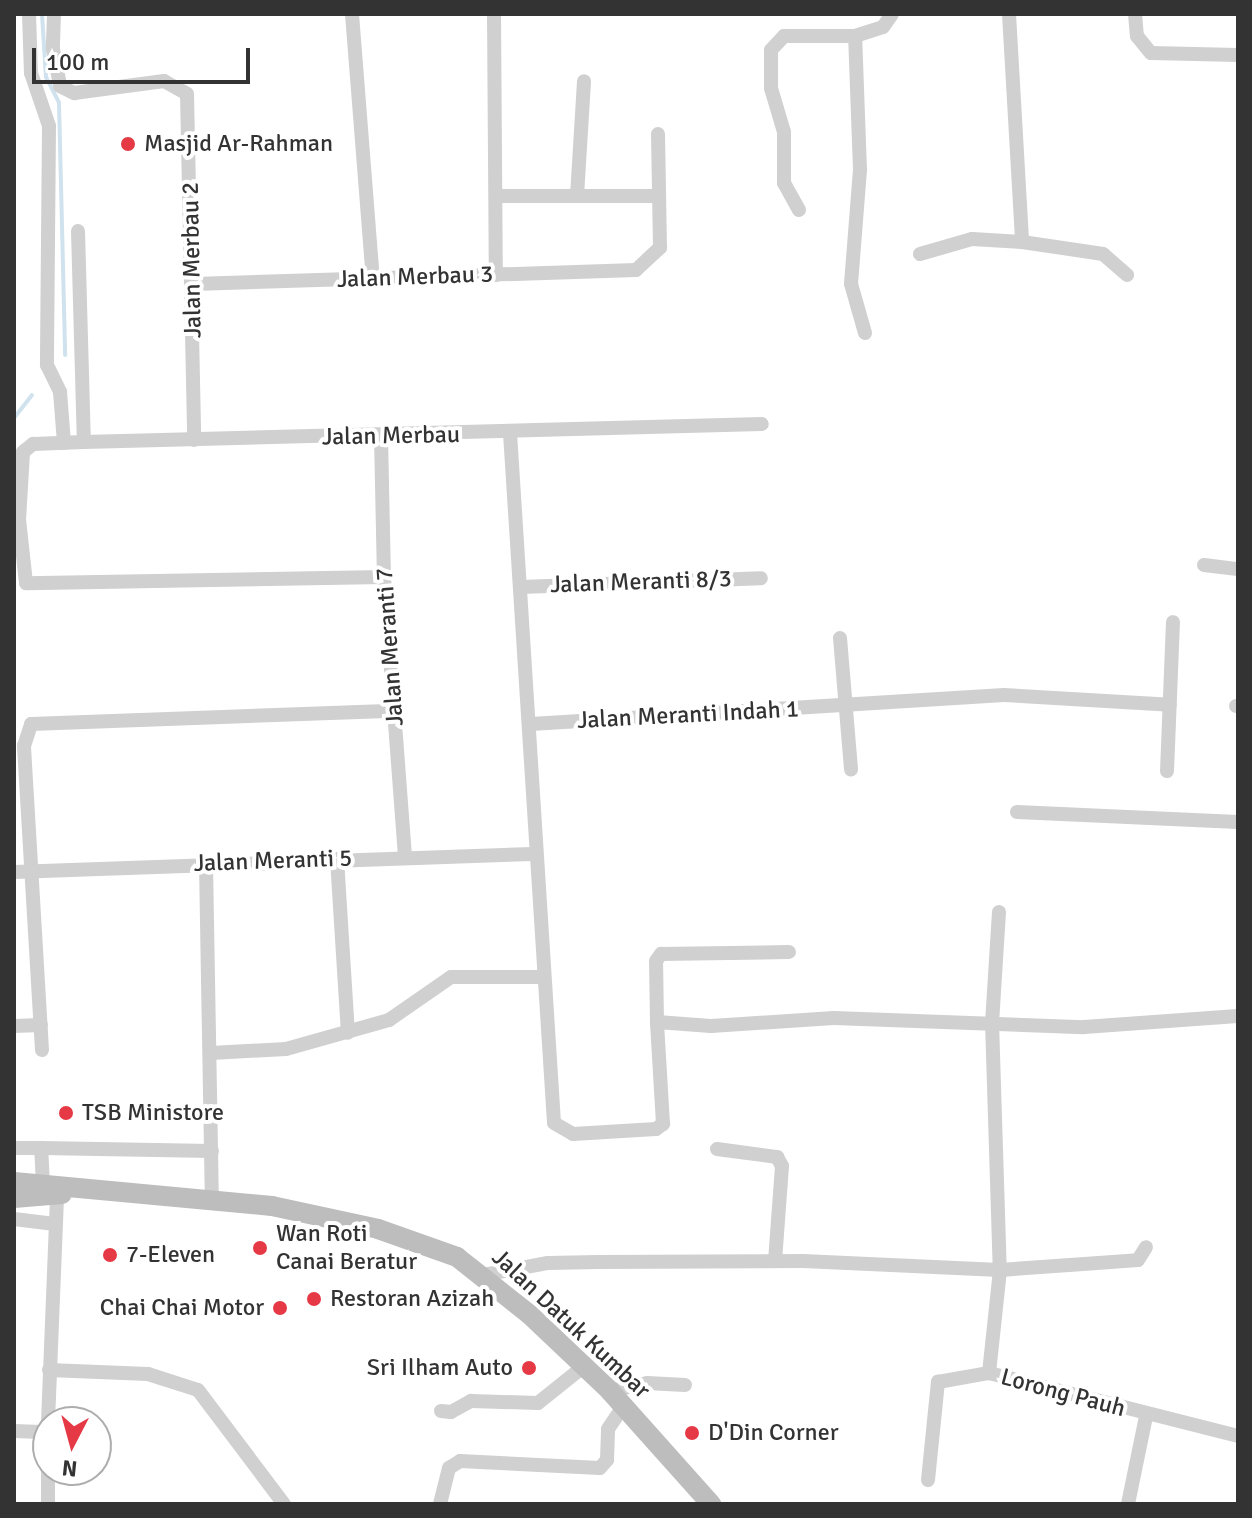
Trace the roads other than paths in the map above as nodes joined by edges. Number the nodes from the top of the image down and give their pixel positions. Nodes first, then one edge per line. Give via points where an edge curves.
1 (29, 14) edge
2 (54, 14) edge
3 (352, 14) edge
4 (494, 14) edge
5 (892, 14) edge
6 (1009, 14) edge
7 (1135, 14) edge
8 (855, 36) junction
9 (1238, 55) edge
10 (584, 81) dead end
11 (658, 134) dead end
12 (496, 196) junction
13 (577, 196) junction
14 (659, 196) junction
15 (799, 210) dead end
16 (78, 231) dead end
17 (1022, 242) junction
18 (920, 254) dead end
19 (496, 275) junction
20 (1127, 275) dead end
21 (373, 278) junction
22 (194, 284) junction
23 (865, 333) dead end
24 (762, 424) dead end
25 (510, 433) junction
26 (381, 436) junction
27 (194, 440) junction
28 (84, 442) junction
29 (64, 443) junction
30 (1204, 565) dead end
31 (1238, 569) edge
32 (384, 577) junction
33 (761, 578) dead end
34 (521, 587) junction
35 (1173, 622) dead end
36 (840, 638) dead end
37 (1170, 705) junction
38 (846, 707) junction
39 (394, 711) junction
40 (531, 724) junction
41 (851, 770) dead end
42 (1167, 771) dead end
43 (1017, 812) dead end
44 (1238, 822) edge
45 (533, 854) junction
46 (405, 857) junction
47 (337, 859) junction
48 (206, 864) junction
49 (32, 871) junction
50 (14, 872) edge
51 (999, 912) dead end
52 (789, 952) dead end
53 (542, 977) junction
54 (1238, 1016) edge
55 (657, 1022) junction
56 (992, 1022) junction
57 (41, 1025) junction
58 (14, 1026) edge
59 (348, 1033) junction
60 (42, 1050) dead end
61 (211, 1053) junction
62 (14, 1148) edge
63 (41, 1148) junction
64 (717, 1149) dead end
65 (212, 1151) junction
66 (14, 1182) edge
67 (50, 1190) junction
68 (212, 1197) junction
69 (14, 1198) edge
70 (14, 1219) edge
71 (55, 1224) junction
72 (1146, 1247) dead end
73 (775, 1261) junction
74 (1000, 1270) junction
75 (483, 1275) junction
76 (583, 1367) junction
77 (49, 1370) junction
78 (989, 1373) junction
79 (685, 1385) dead end
80 (617, 1398) junction
81 (48, 1406) edge
82 (441, 1411) dead end
83 (1146, 1416) junction
84 (1238, 1436) edge
85 (928, 1480) dead end
86 (284, 1504) edge
87 (440, 1504) edge
88 (711, 1504) edge
89 (1128, 1504) edge

1 - 29 street via 31,73 49,126 47,365 60,392
2 - 22 street, Jalan Merbau 2 via 60,86 74,93 164,81 187,94
3 - 21 street
4 - 12 street
5 - 8 street via 883,27
6 - 17 street
7 - 9 street via 1137,36 1151,53
8 - 15 street via 784,36 771,50 771,88 784,132 784,183
8 - 23 street via 860,170 851,284
10 - 13 street
11 - 14 street
12 - 13 street
12 - 19 street
13 - 14 street
14 - 19 street, Jalan Merbau 3 via 660,248 636,270
16 - 28 street
17 - 18 street via 972,239
17 - 20 street via 1091,250 1113,259
19 - 21 street, Jalan Merbau 3
21 - 22 street, Jalan Merbau 3
22 - 27 street, Jalan Merbau 2
24 - 25 street, Jalan Merbau
25 - 26 street, Jalan Merbau
25 - 34 street
26 - 27 street, Jalan Merbau
26 - 32 street, Jalan Meranti 7
27 - 28 street, Jalan Merbau
28 - 29 street, Jalan Merbau
29 - 32 street, Jalan Merbau via 33,444 23,452 19,520 26,583
30 - 31 street
32 - 39 street, Jalan Meranti 7
33 - 34 street, Jalan Meranti 8/3
34 - 40 street
35 - 37 street
36 - 38 street
37 - 38 street, Jalan Meranti Indah 1 via 1004,695
37 - 42 street
38 - 40 street, Jalan Meranti Indah 1
38 - 41 street
39 - 46 street, Jalan Meranti 7
39 - 49 street via 37,721 24,740
40 - 45 street
43 - 44 street
45 - 46 street, Jalan Meranti 5
45 - 53 street
46 - 47 street, Jalan Meranti 5
47 - 48 street, Jalan Meranti 5
47 - 59 street
48 - 49 street, Jalan Meranti 5
48 - 61 street
49 - 50 street, Jalan Meranti 5
49 - 57 street
51 - 56 street, Lorong Pauh
52 - 55 street via 661,954 656,961
53 - 55 street via 554,1123 565,1134 661,1127
53 - 59 street via 451,977 403,1014
54 - 56 street via 1084,1027
55 - 56 street
56 - 74 street, Lorong Pauh
57 - 58 street
57 - 60 street
59 - 61 street via 286,1049
61 - 65 street
62 - 63 street
63 - 65 street
63 - 67 street
64 - 73 street via 777,1157 782,1166
65 - 68 street
66 - 67 main road, Jalan Datuk Kumbar
67 - 68 main road, Jalan Datuk Kumbar
67 - 69 main road, Jalan Datuk Kumbar
67 - 71 street
68 - 75 main road, Jalan Datuk Kumbar via 378,1229 457,1257
70 - 71 street
71 - 77 street
72 - 74 street via 1138,1260
73 - 74 street
73 - 75 street via 548,1263
74 - 78 street, Lorong Pauh
75 - 76 main road, Jalan Datuk Kumbar
76 - 80 main road, Jalan Datuk Kumbar
76 - 82 street via 538,1403 471,1401 451,1412
77 - 81 street
77 - 86 street via 148,1374 198,1390
78 - 83 street, Lorong Pauh
78 - 85 street via 938,1382
79 - 80 street via 647,1383
80 - 87 street via 607,1460 600,1468 460,1461 449,1468
80 - 88 main road, Jalan Datuk Kumbar
83 - 84 street, Lorong Pauh
83 - 89 street

